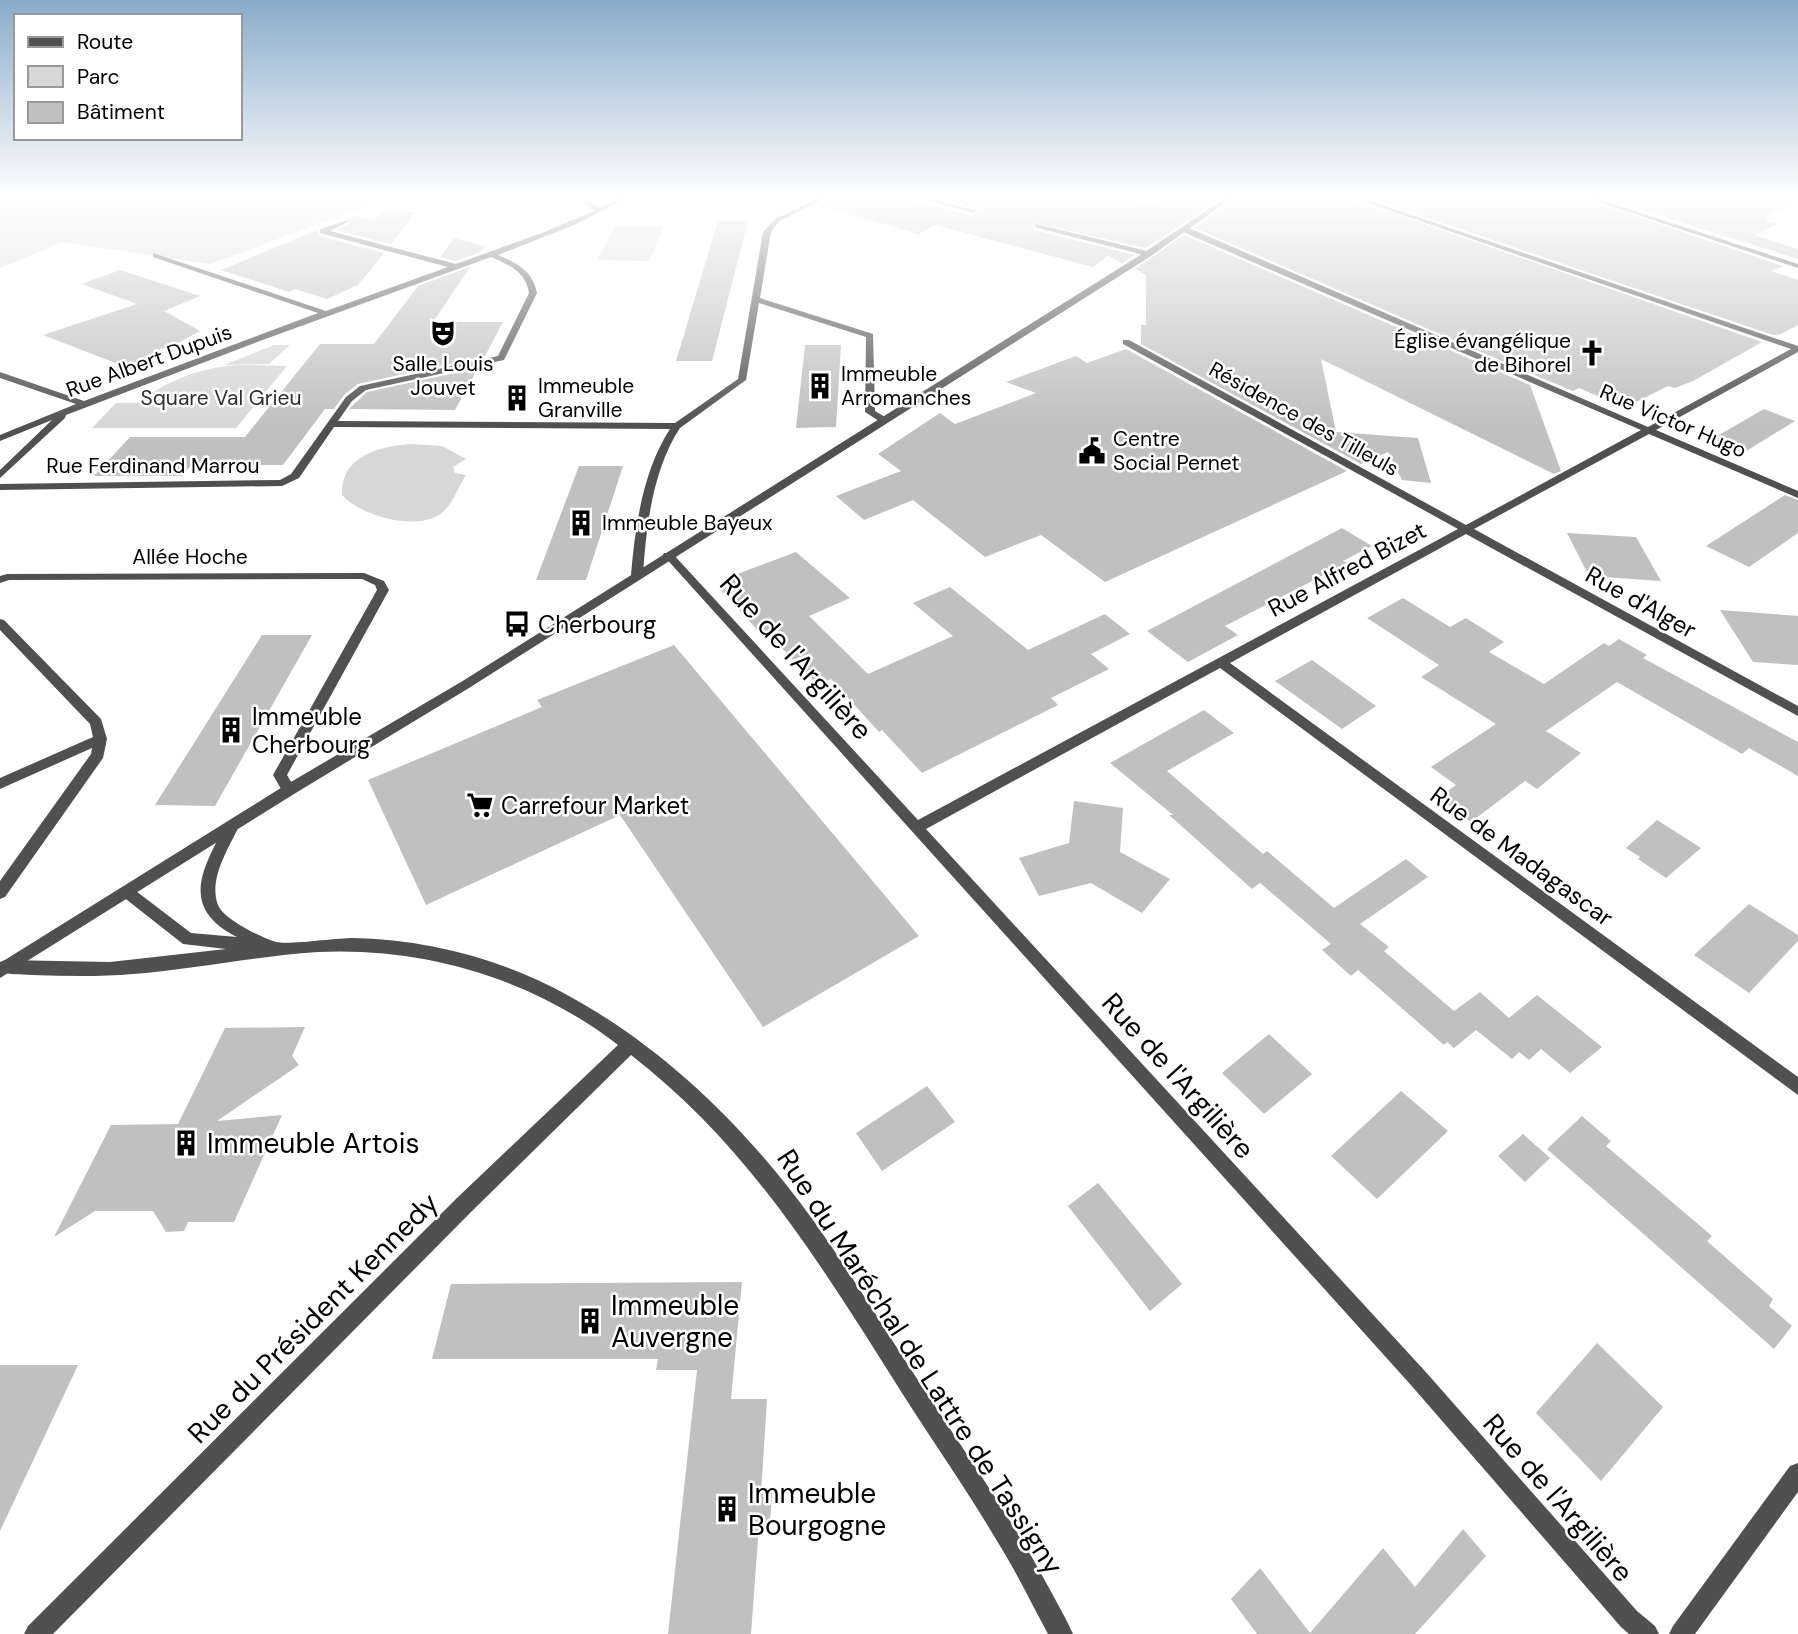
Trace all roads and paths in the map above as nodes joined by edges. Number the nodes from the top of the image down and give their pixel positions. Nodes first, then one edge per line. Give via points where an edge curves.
1 (212, 274) edge
2 (437, 274) edge
3 (525, 274) edge
4 (761, 274) edge
5 (1115, 274) edge
6 (1289, 274) edge
7 (1579, 274) edge
8 (757, 300) junction
9 (328, 314) junction
10 (1126, 342) dead end
11 (1798, 349) edge
12 (0, 375) edge
13 (83, 404) junction
14 (68, 410) junction
15 (882, 419) junction
16 (332, 424) junction
17 (677, 426) junction
18 (1648, 429) junction
19 (0, 438) edge
20 (0, 475) edge
21 (0, 486) edge
22 (1798, 495) edge
23 (1464, 530) junction
24 (668, 555) junction
25 (636, 575) junction
26 (0, 580) edge
27 (0, 623) edge
28 (1220, 662) junction
29 (1798, 712) edge
30 (100, 739) junction
31 (0, 784) edge
32 (289, 790) junction
33 (232, 826) junction
34 (916, 828) junction
35 (127, 892) junction
36 (0, 893) edge
37 (274, 948) junction
38 (3, 969) edge
39 (631, 1043) junction
40 (1798, 1087) edge
41 (1798, 1474) edge
42 (36, 1634) edge
43 (1060, 1634) edge
44 (1647, 1634) edge
45 (1681, 1634) edge

1 - 9 street
2 - 9 street, Rue Albert Dupuis
3 - 16 street, Rue Ferdinand Marrou via 533,293 501,358 363,388
4 - 8 street
5 - 15 street
6 - 18 street, Rue Victor Hugo
7 - 11 street
8 - 15 street via 870,336 870,412
8 - 17 street via 742,380
9 - 13 street, Rue Albert Dupuis
10 - 23 street, Résidence des Tilleuls
11 - 18 street, Rue Alfred Bizet
12 - 13 street
13 - 14 street, Rue Albert Dupuis
14 - 19 street, Rue Albert Dupuis
14 - 20 street
15 - 24 street
16 - 17 street
16 - 21 street, Rue Ferdinand Marrou via 295,476 282,483
17 - 25 street via 666,441 640,533
18 - 22 street, Rue Victor Hugo
18 - 23 street, Rue Alfred Bizet
23 - 28 street, Rue Alfred Bizet
23 - 29 street, Rue d'Alger
24 - 25 street
24 - 34 street, Rue de l'Argilière
25 - 32 street
26 - 32 street, Allée Hoche via 364,576 380,583 383,590 280,775
27 - 30 street via 96,722
28 - 34 street, Rue Alfred Bizet
28 - 40 street, Rue de Madagascar
30 - 31 street
30 - 36 street via 98,755
32 - 33 street
33 - 35 street
33 - 37 street, Rue du Maréchal de Lattre de Tassigny via 210,875 207,895 217,918
34 - 44 street, Rue de l'Argilière
35 - 37 street, Rue du Maréchal de Lattre de Tassigny via 188,939
35 - 38 street
37 - 38 street, Rue du Maréchal de Lattre de Tassigny via 109,969
37 - 39 street, Rue du Maréchal de Lattre de Tassigny via 387,946 446,957 550,992
39 - 42 street, Rue du Président Kennedy
39 - 43 street, Rue du Maréchal de Lattre de Tassigny via 701,1102 792,1207 1018,1554
41 - 45 street

